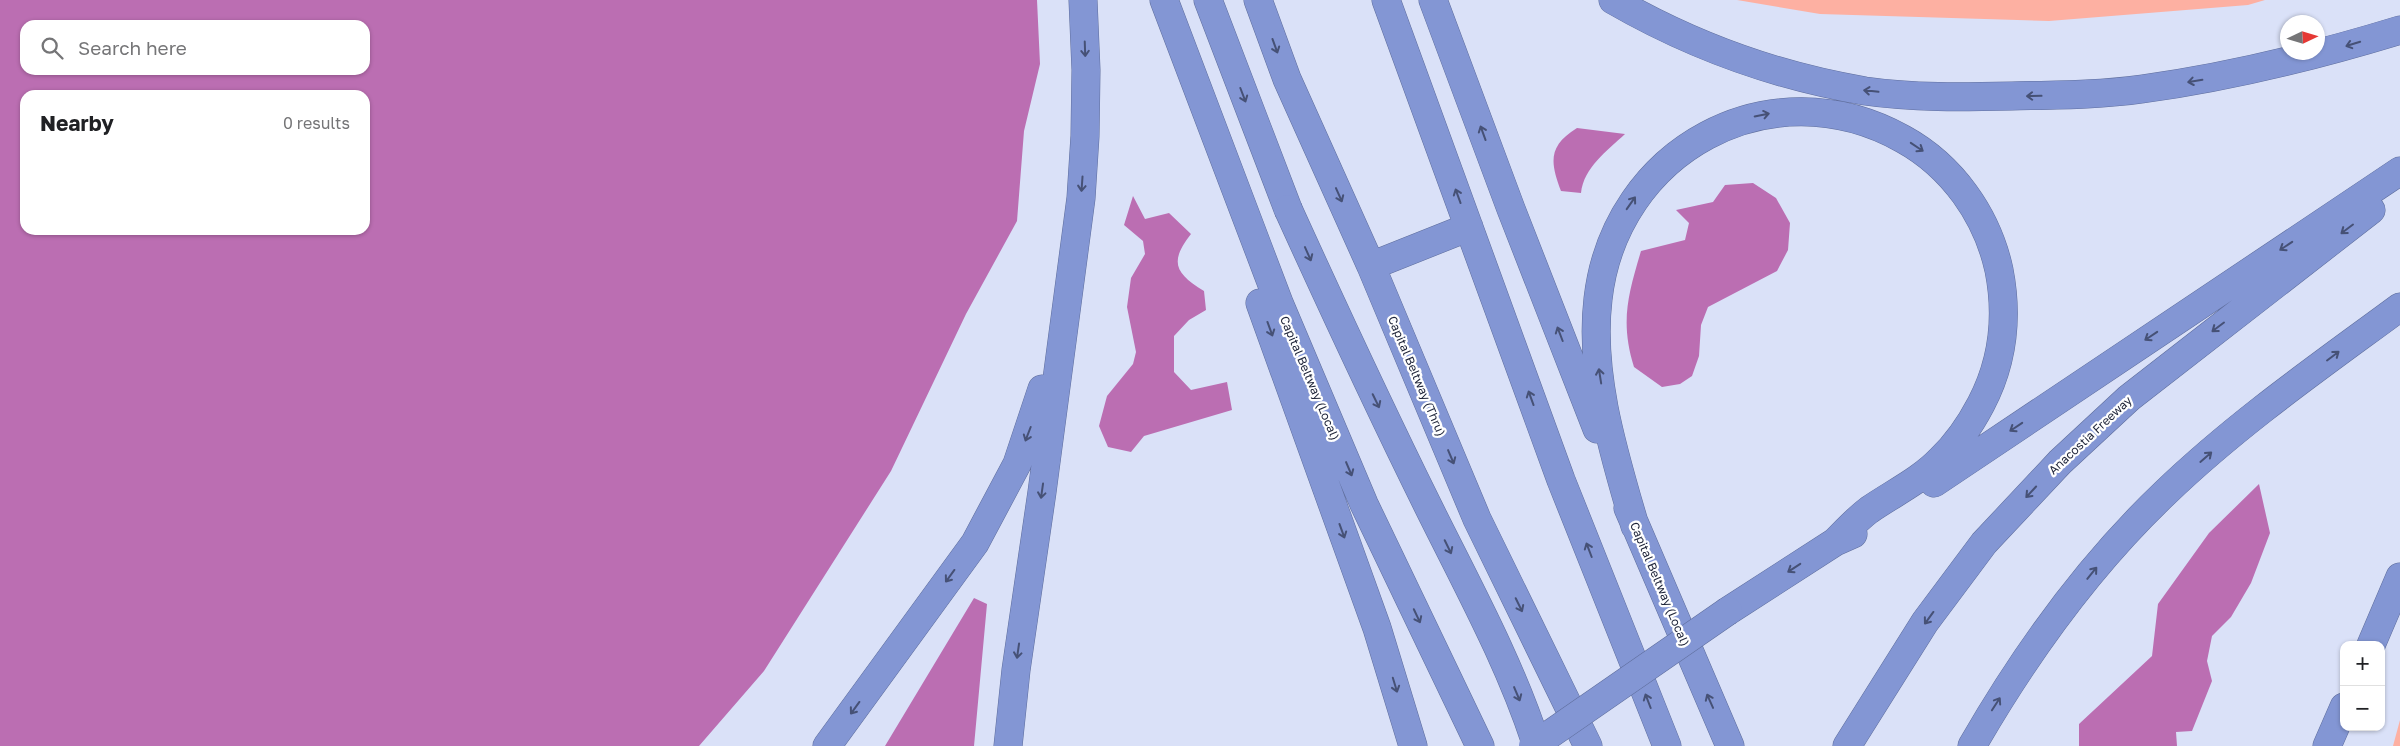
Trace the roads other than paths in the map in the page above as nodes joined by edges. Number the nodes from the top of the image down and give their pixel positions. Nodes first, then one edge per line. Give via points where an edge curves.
1 (1083, 0) edge
2 (1163, 0) edge
3 (1208, 0) edge
4 (1258, 0) edge
5 (1386, 0) edge
6 (1433, 0) edge
7 (1613, 0) edge
8 (2400, 30) edge
9 (2400, 171) edge
10 (2400, 188) edge
11 (1469, 227) junction
12 (1371, 266) junction
13 (1068, 286) junction
14 (2400, 307) edge
15 (1635, 526) junction
16 (1835, 542) junction
17 (2399, 578) edge
18 (2373, 641) edge
19 (2379, 641) edge
20 (2340, 716) edge
21 (2352, 731) edge
22 (827, 746) edge
23 (1008, 746) edge
24 (1412, 746) edge
25 (1480, 746) edge
26 (1535, 746) edge
27 (1588, 746) edge
28 (1667, 746) edge
29 (1730, 746) edge
30 (1847, 746) edge
31 (1972, 746) edge
32 (2327, 746) edge
33 (2347, 746) edge

1 -> 13 highway via 1085,136
2 -> 24 highway via 1212,160 1377,628
2 -> 25 highway, Capital Beltway (Local) via 1279,303 1364,504
3 -> 26 highway, bridge via 1288,209 1367,383 1495,642 1530,724
4 -> 12 highway, Capital Beltway (Thru) via 1287,79
11 -> 5 highway
15 -> 6 highway, Capital Beltway (Local)
8 -> 7 highway via 2318,55 2232,75 2140,90 1958,98 1867,91 1800,78 1728,55 1655,24
9 -> 16 highway via 1873,524
10 -> 30 highway, Anacostia Freeway via 2129,398 2060,462 1984,543 1925,622
11 - 12 highway
28 -> 11 highway via 1561,480
12 -> 27 highway, Capital Beltway (Thru) via 1477,519
13 -> 22 highway via 1032,422 998,503 975,542
13 -> 23 highway
31 -> 14 highway via 2048,628 2103,558 2166,492 2267,406
15 -> 16 highway via 1611,436 1597,360 1598,300 1606,258 1615,233 1625,212 1650,180 1682,150 1701,138 1754,116 1814,111 1874,124 1915,146 1950,175 1975,209 1992,242 2002,283 2004,319 1998,363 1990,385 1955,444 1938,463 1866,512
29 -> 15 highway, Capital Beltway (Local)
16 -> 26 highway, bridge via 1728,611
17 - 18 highway
17 - 19 highway
20 - 32 highway
21 - 33 highway

